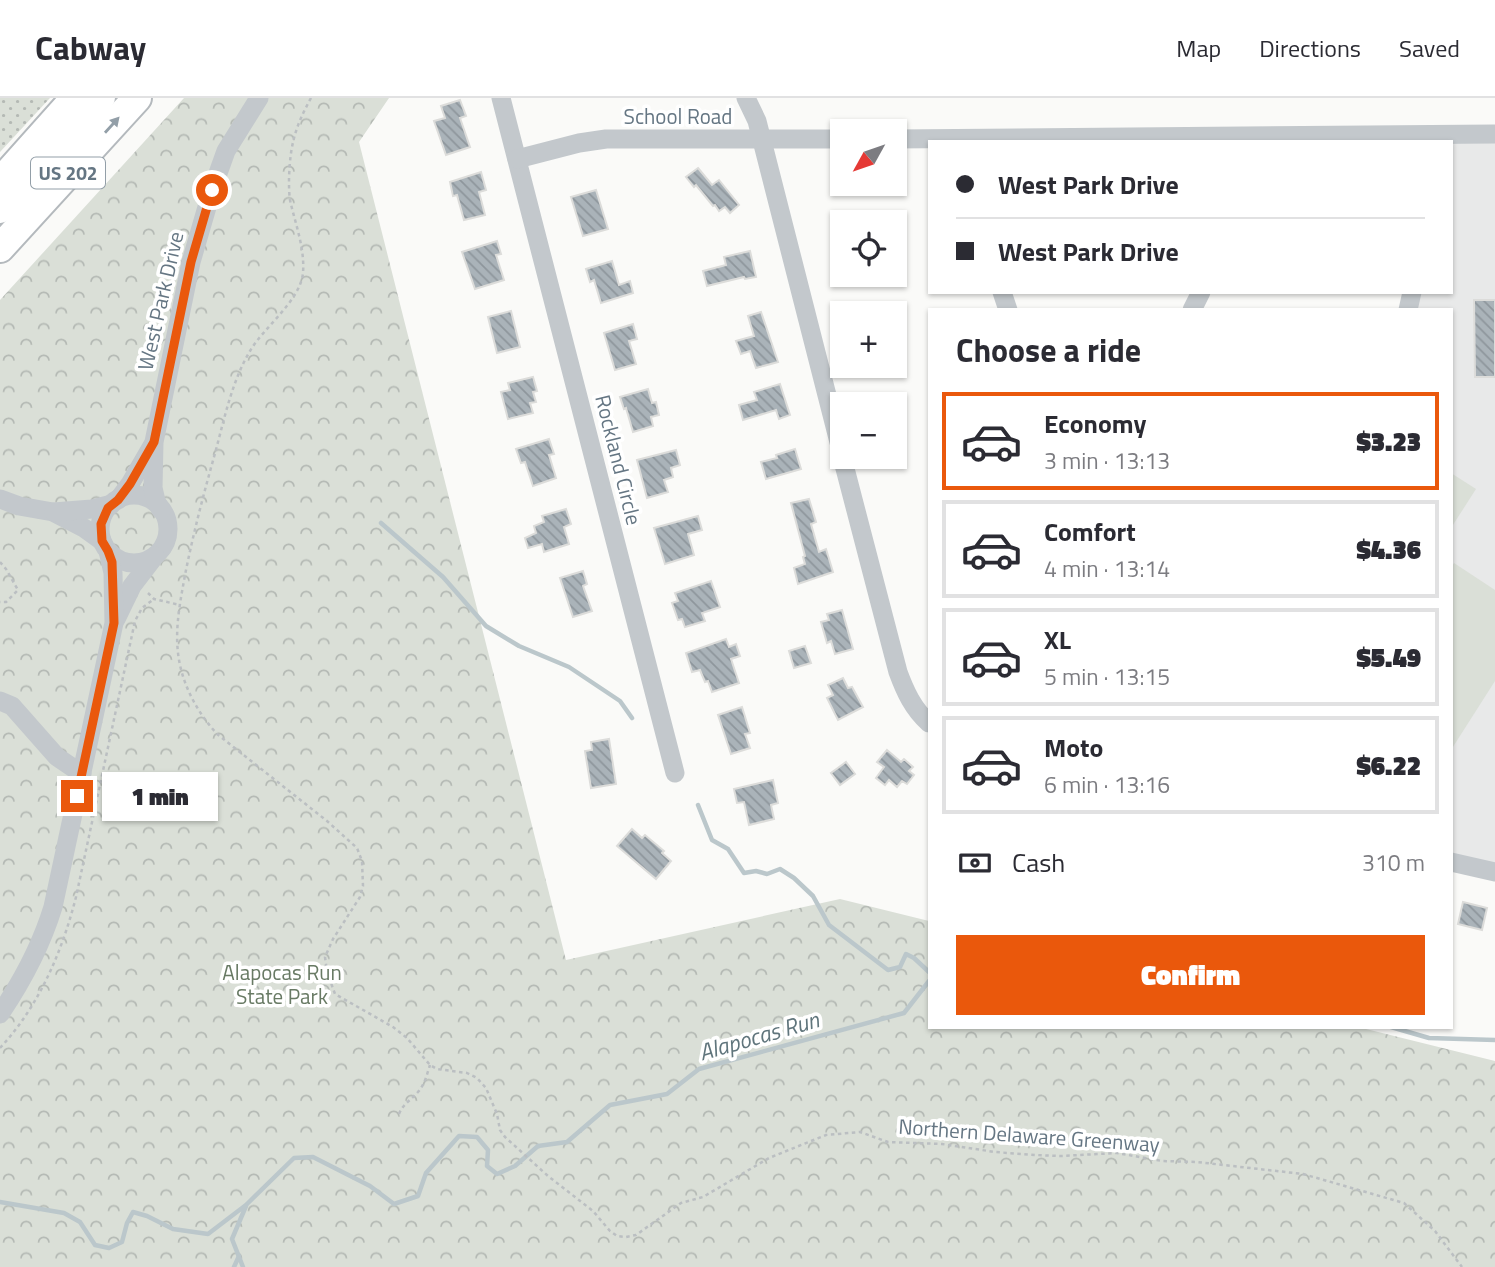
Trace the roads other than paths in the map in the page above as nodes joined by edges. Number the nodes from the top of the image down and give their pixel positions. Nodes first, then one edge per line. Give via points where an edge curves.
1 (75, 98) edge
2 (103, 98) edge
3 (137, 98) edge
4 (259, 98) edge
5 (501, 98) edge
6 (746, 98) edge
7 (1495, 134) edge
8 (830, 139) edge
9 (907, 139) edge
10 (1218, 139) edge
11 (1421, 139) edge
12 (761, 140) junction
13 (986, 140) edge
14 (517, 159) junction
15 (0, 182) edge
16 (0, 211) edge
17 (0, 248) edge
18 (830, 409) edge
19 (154, 442) junction
20 (845, 469) edge
21 (0, 499) edge
22 (115, 502) junction
23 (161, 510) junction
24 (53, 512) junction
25 (105, 546) junction
26 (157, 554) junction
27 (114, 623) junction
28 (0, 701) edge
29 (928, 722) edge
30 (82, 774) junction
31 (675, 774) dead end
32 (1453, 862) edge
33 (1495, 873) edge
34 (0, 1014) edge

1 - 15 highway, US 202
2 - 16 main road
17 -> 3 highway, US 202
4 - 19 street, West Park Drive via 226,151 212,190 191,262
5 - 14 street, Rockland Circle
6 - 12 street
7 - 11 street
8 - 12 street, School Road
9 - 13 street
10 - 11 street
10 - 13 street
12 - 14 street, School Road via 606,139
12 - 18 street
14 - 31 street, Rockland Circle
19 - 22 street, West Park Drive
19 - 23 street, West Park Drive via 153,488
20 - 29 street via 898,672 914,707
21 - 24 street
22 - 23 street via 141,497
22 - 24 street
22 - 25 street via 102,518
23 - 26 street via 167,531
24 - 25 street
25 - 26 street via 117,558 132,563
25 - 27 street via 113,573
26 - 27 street via 132,586
27 - 30 street
28 - 30 street via 12,706 57,757
30 - 34 street via 47,927
32 - 33 street

